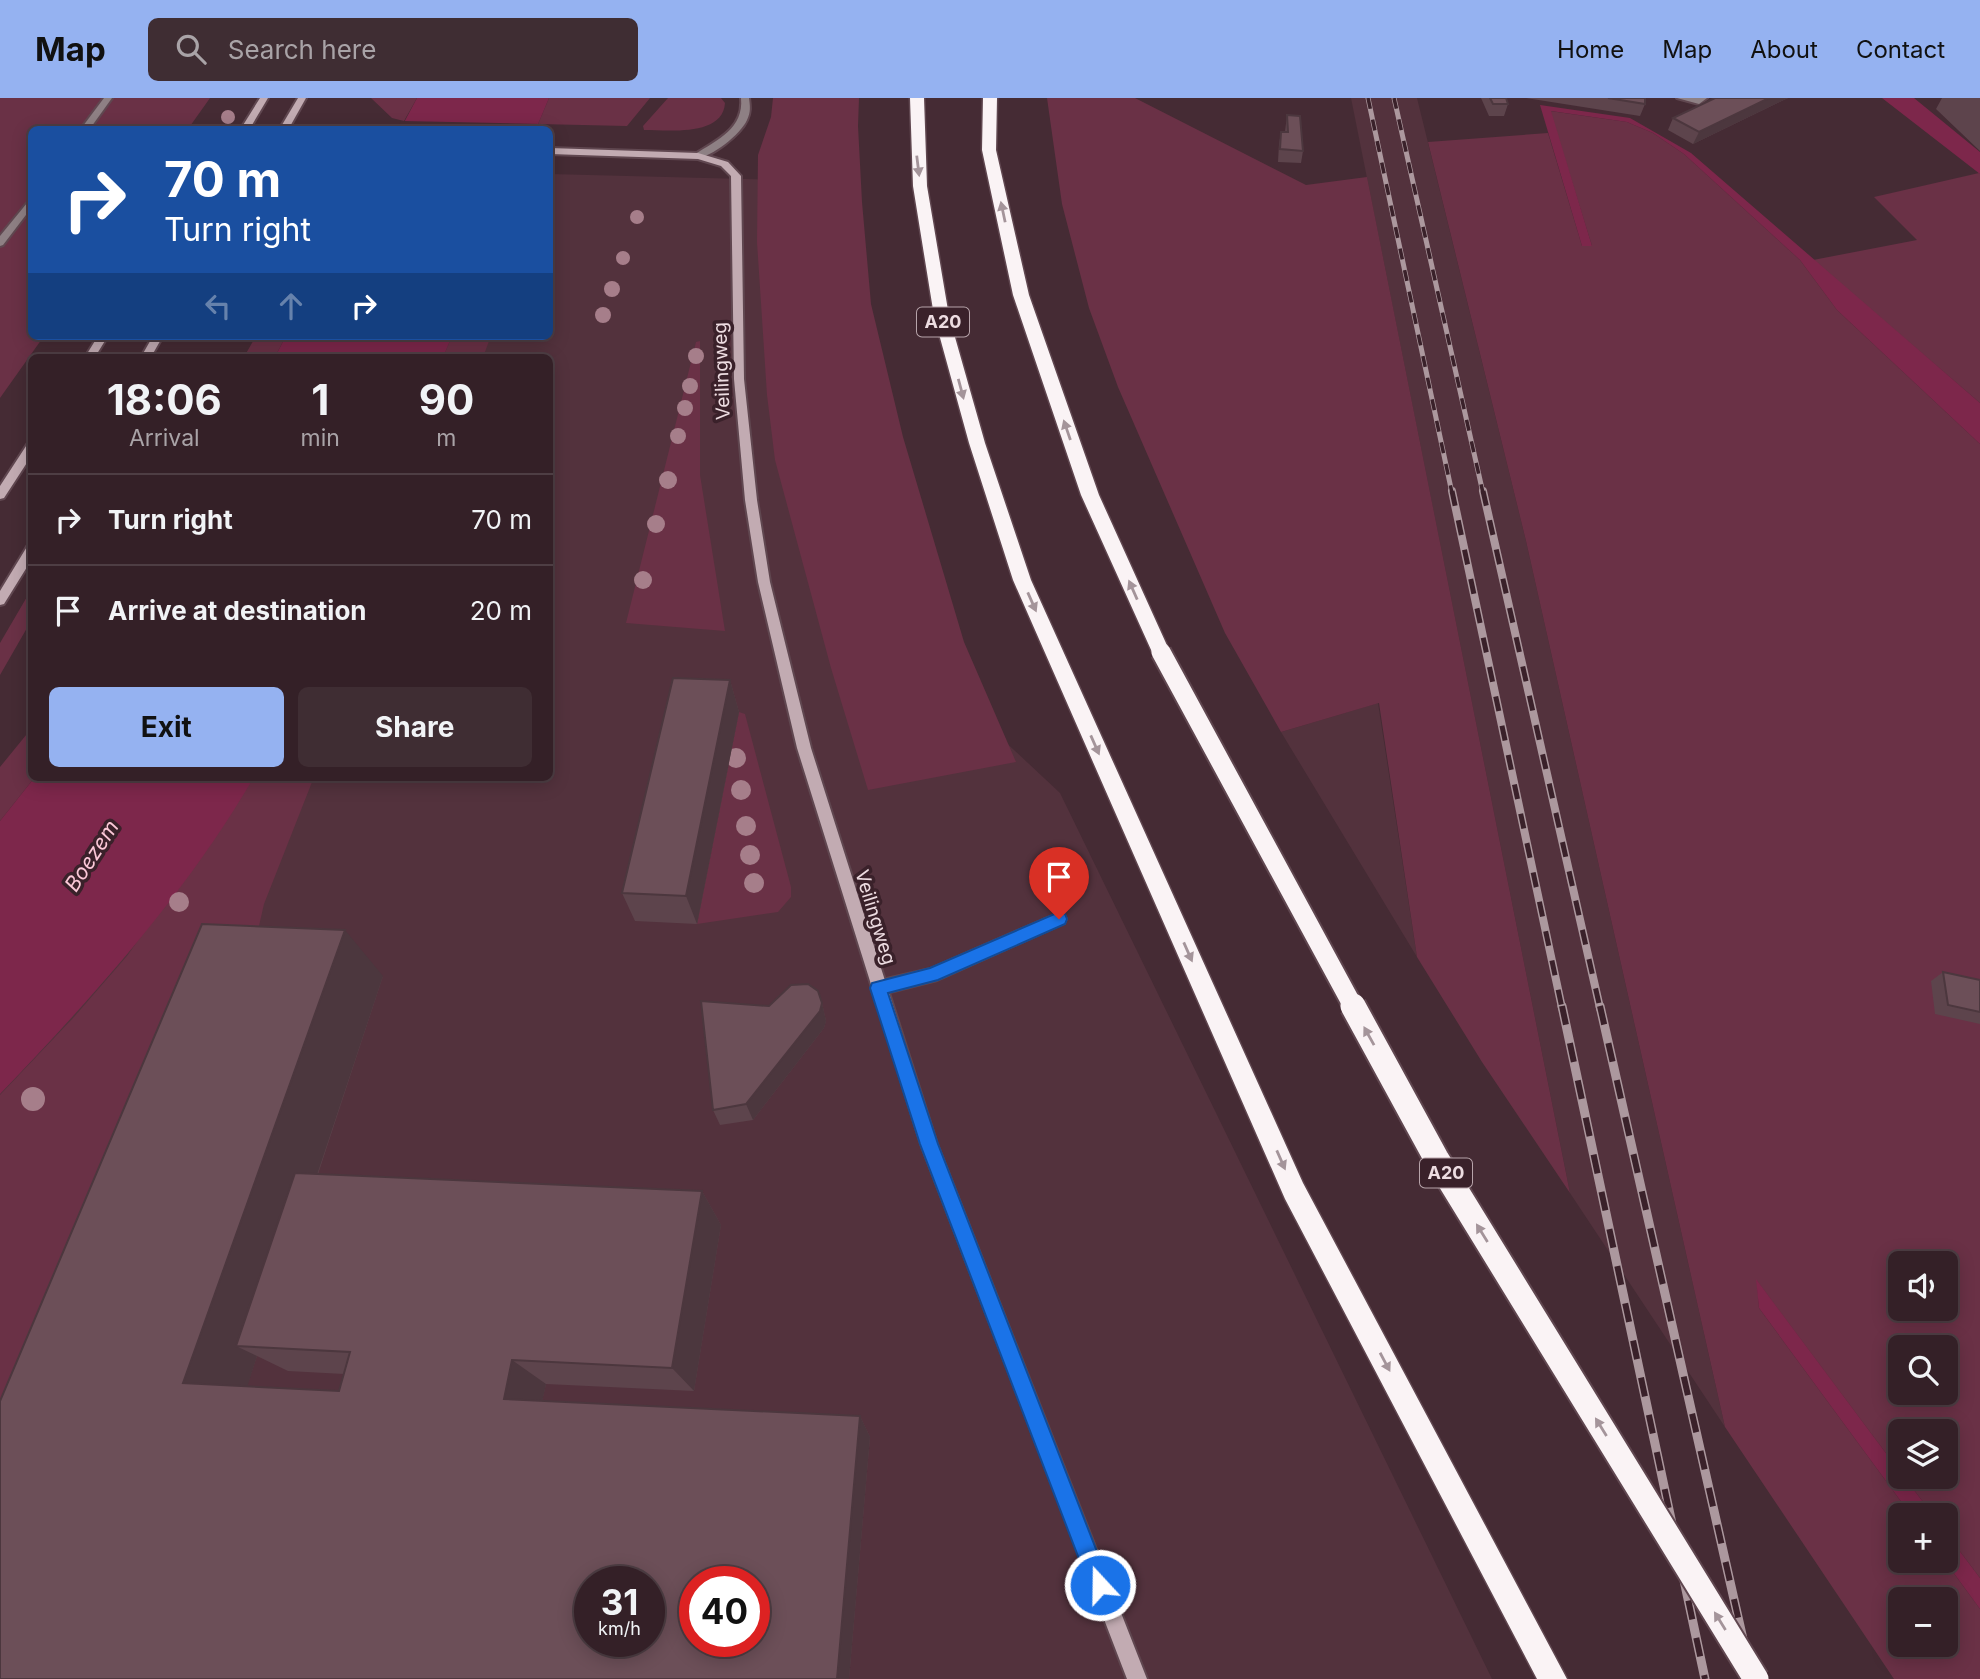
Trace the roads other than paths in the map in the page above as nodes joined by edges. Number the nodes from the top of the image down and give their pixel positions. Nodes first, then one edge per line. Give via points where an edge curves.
1 (108, 98) edge
2 (264, 98) edge
3 (302, 98) edge
4 (745, 98) edge
5 (917, 98) edge
6 (989, 98) edge
7 (1681, 98) edge
8 (1703, 98) edge
9 (87, 126) edge
10 (246, 126) edge
11 (285, 126) edge
12 (553, 151) edge
13 (698, 156) junction
14 (28, 206) edge
15 (0, 243) edge
16 (28, 452) edge
17 (1, 491) edge
18 (28, 555) edge
19 (0, 601) edge
20 (1059, 919) dead end
21 (878, 988) junction
22 (1136, 1679) edge
23 (1553, 1679) edge
24 (1756, 1679) edge

1 - 9 street
2 - 10 street
3 - 11 street
4 - 13 street via 746,114 738,127
5 -> 23 highway, A20 via 916,147 933,286 1006,539 1294,1191
24 -> 6 highway, A20, bridge via 1436,1158 1161,652 1090,495 1021,295 989,150
7 - 8 street
12 - 13 street, Veilingweg
13 - 21 street, Veilingweg via 720,161 736,176 741,411 764,582 804,747
14 - 15 street
16 - 17 street
18 - 19 street
20 - 21 street via 932,975
21 - 22 street, Veilingweg via 929,1144

